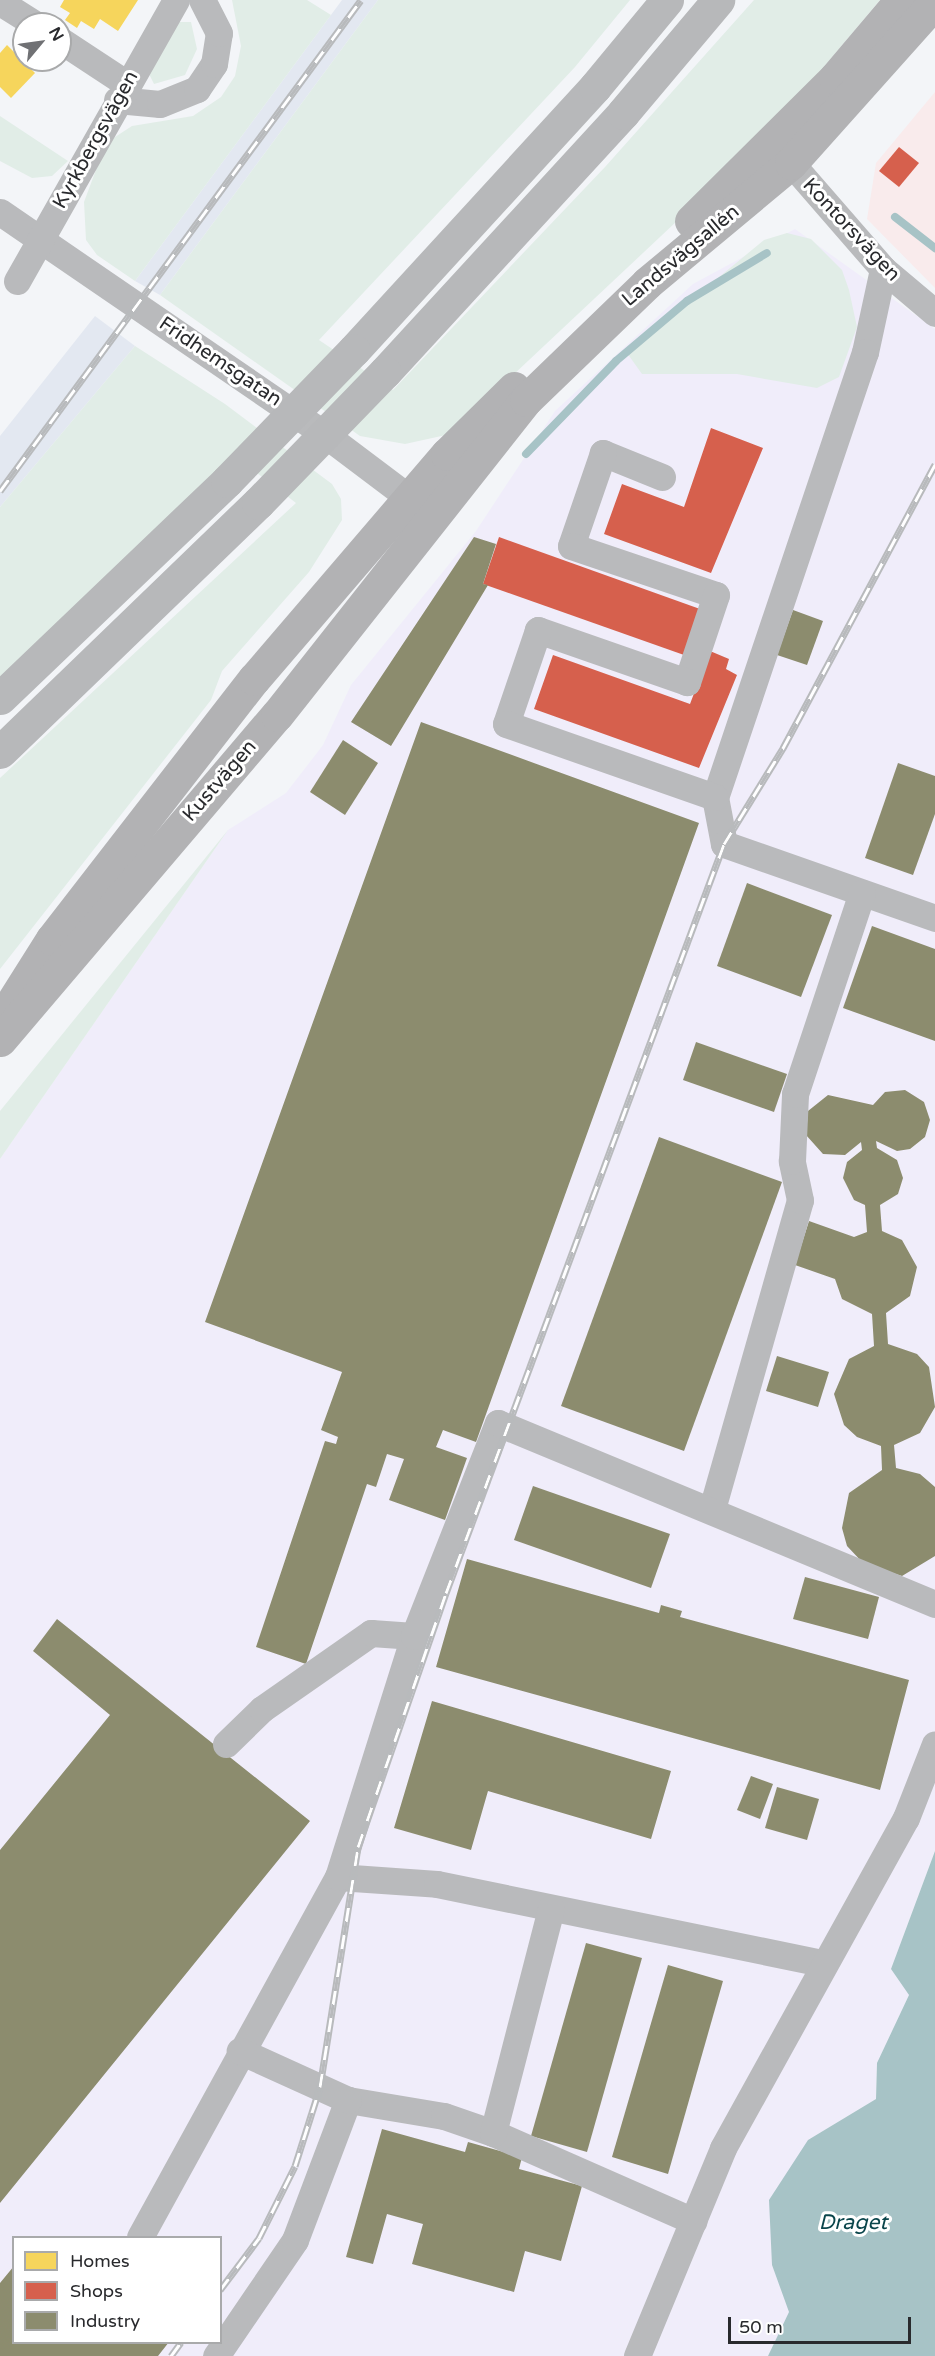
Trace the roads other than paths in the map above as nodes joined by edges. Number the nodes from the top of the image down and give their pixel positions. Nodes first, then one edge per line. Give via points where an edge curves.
1 (176, 0) edge
2 (202, 0) edge
3 (667, 0) edge
4 (718, 0) edge
5 (901, 0) edge
6 (0, 2) edge
7 (935, 2) edge
8 (16, 12) edge
9 (72, 50) edge
10 (122, 92) junction
11 (782, 153) junction
12 (0, 212) edge
13 (41, 240) junction
14 (883, 269) junction
15 (17, 281) dead end
16 (935, 313) edge
17 (662, 477) dead end
18 (409, 498) junction
19 (435, 518) junction
20 (0, 698) edge
21 (0, 752) edge
22 (714, 797) junction
23 (862, 893) junction
24 (935, 918) edge
25 (0, 1022) edge
26 (0, 1040) edge
27 (712, 1509) junction
28 (935, 1604) edge
29 (414, 1636) junction
30 (226, 1744) dead end
31 (935, 1744) edge
32 (338, 1877) junction
33 (551, 1908) junction
34 (823, 1963) junction
35 (240, 2051) junction
36 (348, 2100) junction
37 (493, 2133) junction
38 (693, 2221) junction
39 (141, 2236) edge
40 (216, 2356) edge
41 (637, 2356) edge

1 - 10 street, Kyrkbergsvägen
2 - 10 street via 219,33 214,64 197,89 160,104
3 - 20 highway, bridge via 595,87 354,350 227,481
4 - 21 highway, bridge via 623,113 385,372 258,503
5 - 11 main road, Landsvägsallén
6 - 8 street
7 - 11 main road, Landsvägsallén
9 - 10 street
10 - 13 street, Kyrkbergsvägen
11 - 14 street, Kontorsvägen
11 - 18 main road, Landsvägsallén via 510,391
11 - 19 main road, Landsvägsallén via 569,353 526,400
12 - 13 street, Fridhemsgatan
13 - 15 street, Kyrkbergsvägen
13 - 18 street, Fridhemsgatan
14 - 16 street, Kontorsvägen
14 - 22 street via 865,352
17 - 22 street via 603,453 571,546 716,596 687,682 538,630 506,724
18 - 19 street, Fridhemsgatan
18 - 25 main road, Kustvägen via 152,805 52,939
19 - 26 main road, Kustvägen via 277,715
22 - 23 street via 724,844
23 - 24 street
23 - 27 street via 795,1094 792,1161 800,1200
27 - 28 street
27 - 29 street via 498,1423
29 - 30 street via 371,1633 262,1709
29 - 32 street
31 - 34 street via 906,1818
32 - 33 street via 437,1884
32 - 35 street
33 - 34 street
33 - 37 street
34 - 38 street via 723,2148
35 - 36 street
35 - 39 street
36 - 37 street via 444,2116
36 - 40 street via 295,2240
37 - 38 street
38 - 41 street

